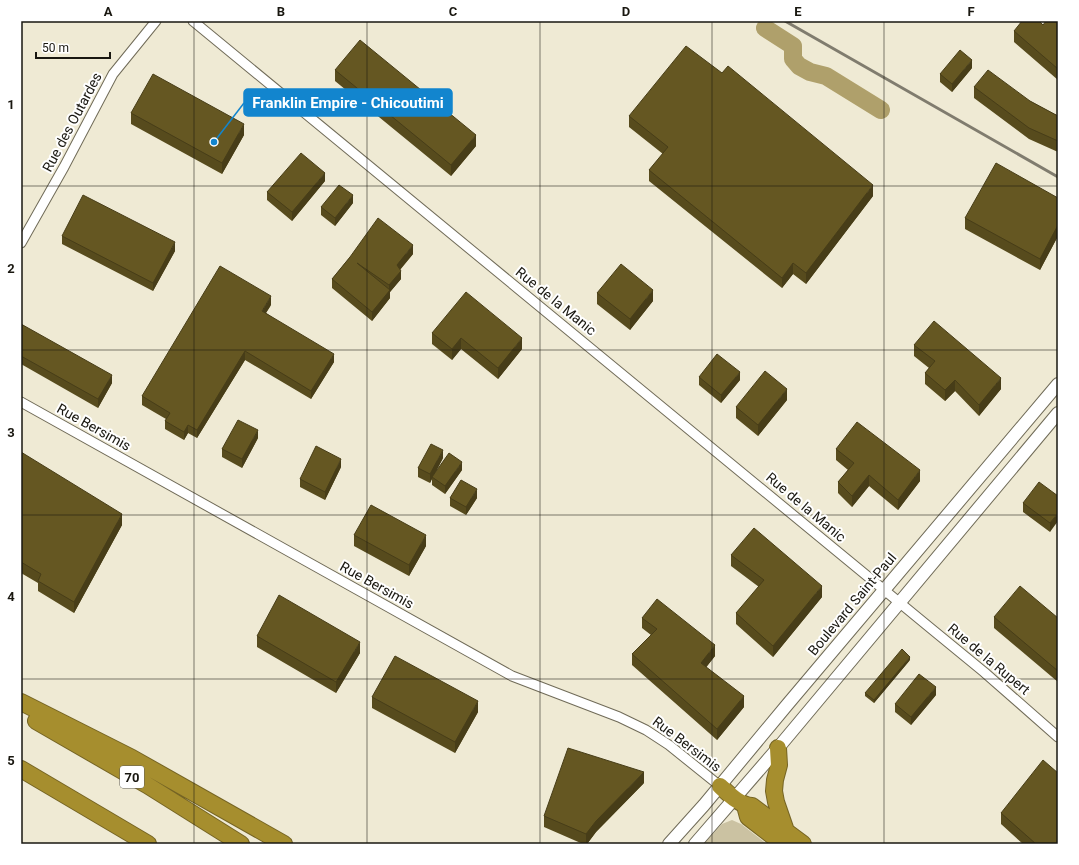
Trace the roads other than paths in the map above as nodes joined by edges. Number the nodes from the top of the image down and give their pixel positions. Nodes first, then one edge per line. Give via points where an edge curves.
1 (156, 21) edge
2 (193, 21) edge
3 (21, 243) edge
4 (1058, 384) edge
5 (21, 402) edge
6 (1058, 413) edge
7 (884, 589) junction
8 (900, 602) junction
9 (21, 702) edge
10 (21, 712) edge
11 (1058, 737) edge
12 (778, 748) junction
13 (21, 769) edge
14 (720, 786) junction
15 (740, 802) junction
16 (785, 837) edge
17 (148, 844) edge
18 (241, 844) edge
19 (284, 844) edge
20 (669, 844) edge
21 (695, 844) edge
22 (803, 844) edge

1 - 3 street, Rue des Outardes via 114,74
2 - 7 street, Rue de la Manic
4 - 7 main road, Boulevard Saint-Paul
5 - 14 street, Rue Bersimis via 512,676 646,730
6 - 8 main road
7 - 8 street, Rue de la Manic
7 - 14 main road, Boulevard Saint-Paul
8 - 11 street, Rue de la Rupert
8 - 12 main road
9 - 19 highway via 132,758
10 - 18 highway, 70
12 - 15 main road
12 - 16 highway via 779,765 775,780 775,796
13 - 17 highway
14 - 15 highway
14 - 20 main road, Boulevard Saint-Paul
15 - 16 highway via 752,806
15 - 21 main road
16 - 22 highway

